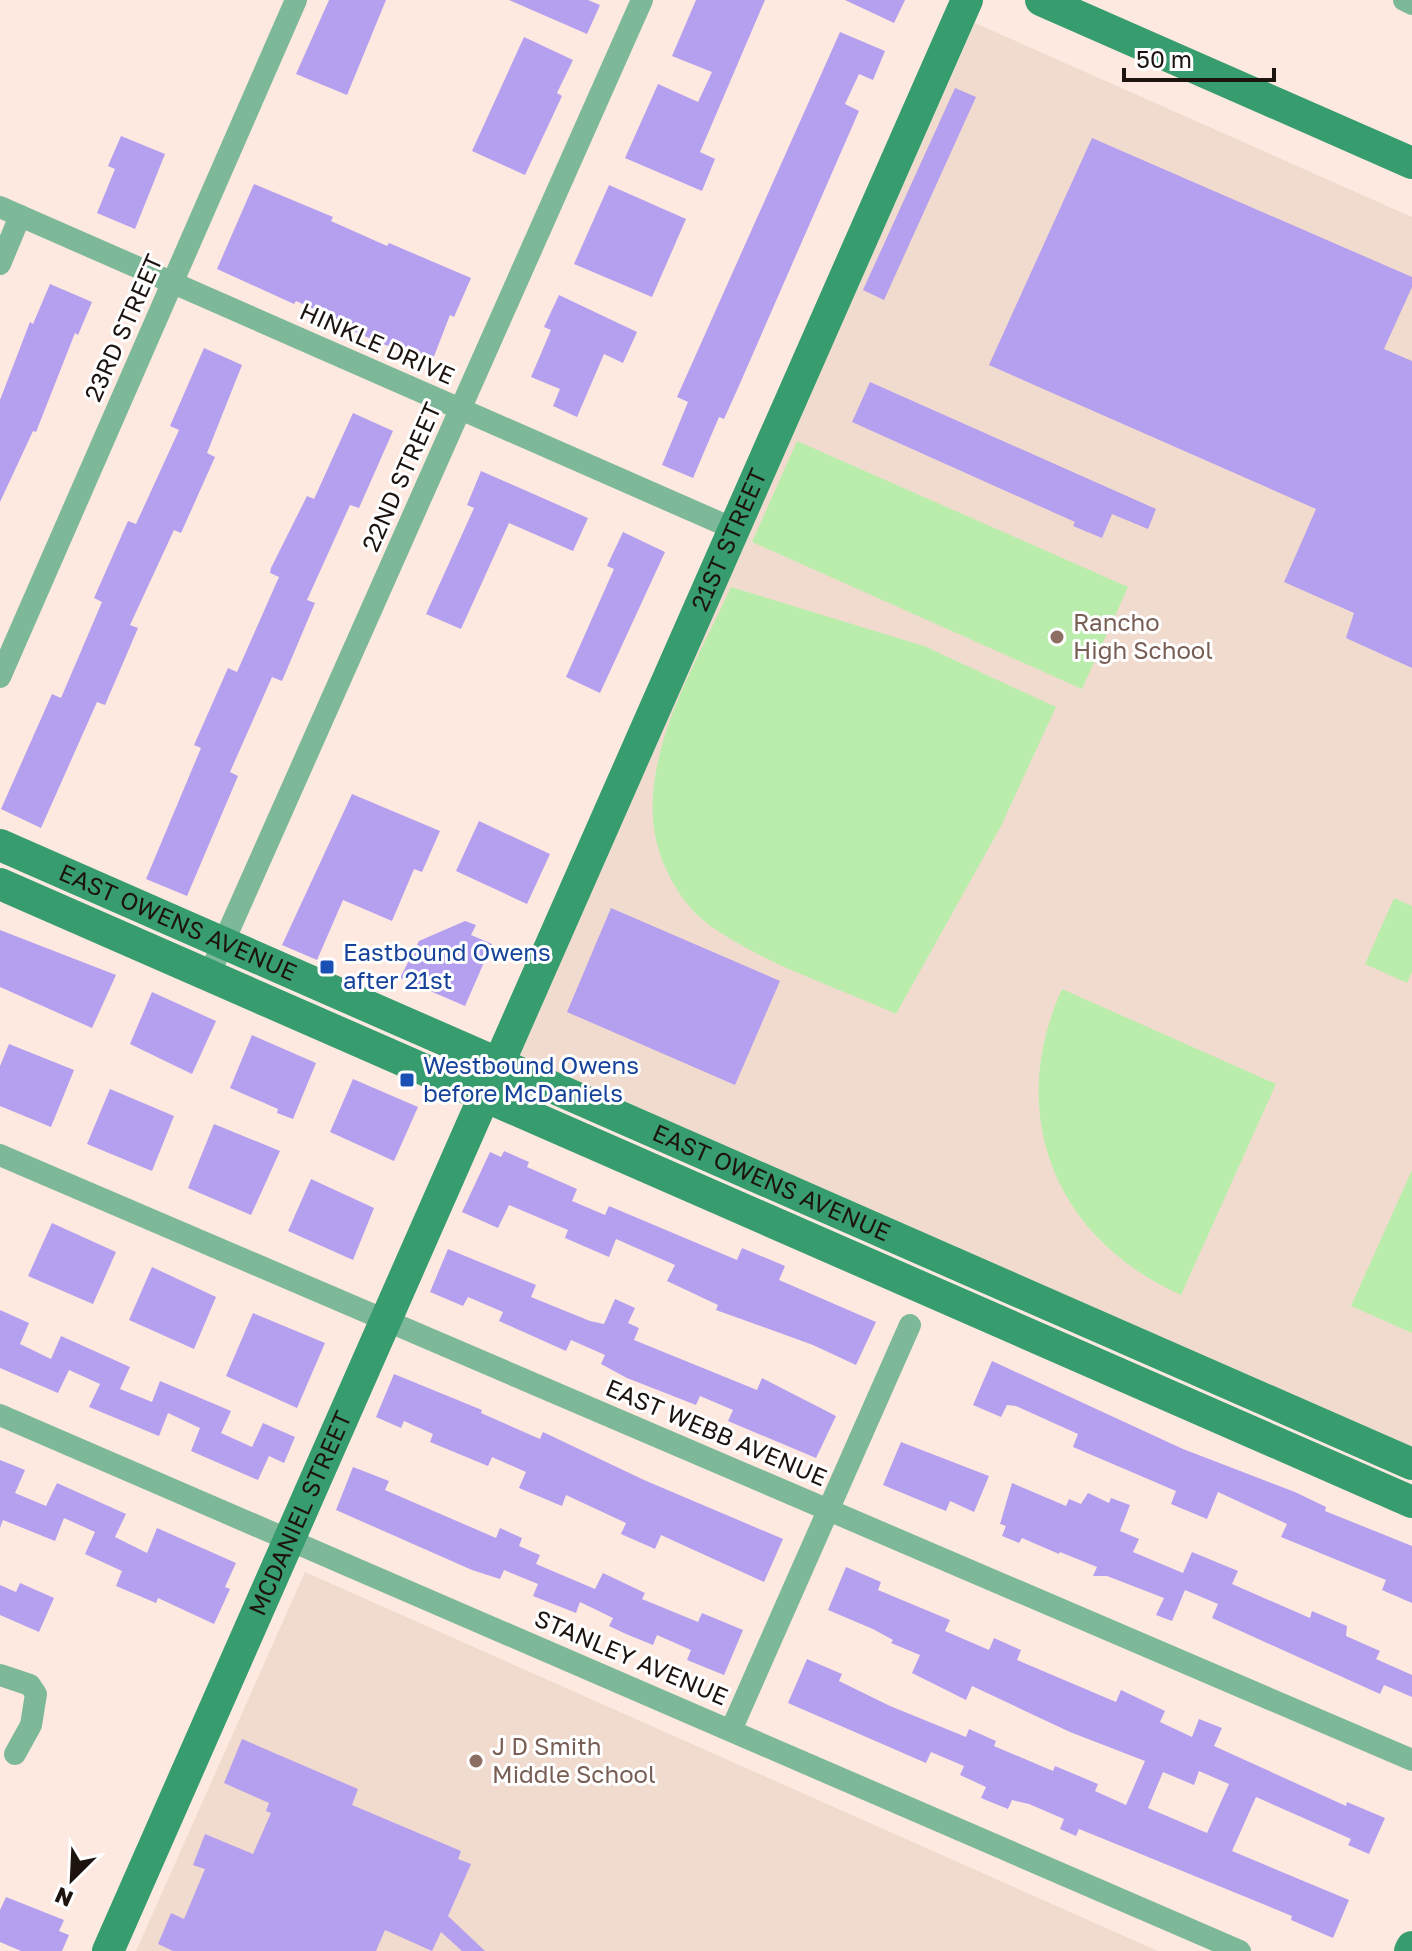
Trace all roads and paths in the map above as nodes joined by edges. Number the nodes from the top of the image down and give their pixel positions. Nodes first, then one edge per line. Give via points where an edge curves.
1 (296, 0) edge
2 (642, 0) edge
3 (967, 0) edge
4 (1041, 0) edge
5 (1404, 0) edge
6 (1412, 4) edge
7 (1412, 163) edge
8 (10, 211) edge
9 (0, 264) edge
10 (172, 283) junction
11 (461, 409) junction
12 (734, 529) junction
13 (0, 677) edge
14 (0, 845) edge
15 (0, 884) edge
16 (224, 942) junction
17 (209, 975) junction
18 (492, 1079) junction
19 (0, 1155) edge
20 (757, 1175) junction
21 (711, 1194) junction
22 (385, 1321) junction
23 (910, 1325) dead end
24 (0, 1415) edge
25 (1412, 1464) edge
26 (1412, 1502) edge
27 (831, 1510) junction
28 (288, 1542) junction
29 (0, 1675) edge
30 (732, 1728) junction
31 (15, 1754) dead end
32 (1412, 1760) edge
33 (108, 1951) edge
34 (1240, 1951) edge

1 - 10 street, 23RD STREET
2 - 11 street, 22ND STREET
3 - 12 main road, 21ST STREET
4 - 7 main road
5 - 6 street
8 - 9 street
8 - 10 street, HINKLE DRIVE
10 - 11 street, HINKLE DRIVE
10 - 13 street, 23RD STREET
11 - 12 street, HINKLE DRIVE
11 - 16 street, 22ND STREET
12 - 18 main road, 21ST STREET
14 - 16 main road, EAST OWENS AVENUE
15 - 17 main road, EAST OWENS AVENUE
16 - 17 street, 22ND STREET
16 - 18 main road, EAST OWENS AVENUE
17 - 18 main road, EAST OWENS AVENUE
18 - 20 main road, EAST OWENS AVENUE
18 - 21 main road, EAST OWENS AVENUE
18 - 22 main road, MCDANIEL STREET
19 - 22 street, EAST WEBB AVENUE
20 - 21 main road
20 - 25 main road, EAST OWENS AVENUE
21 - 26 main road, EAST OWENS AVENUE
22 - 27 street, EAST WEBB AVENUE
22 - 28 main road, MCDANIEL STREET
23 - 27 street
24 - 28 street, STANLEY AVENUE
27 - 30 street
27 - 32 street, EAST WEBB AVENUE
28 - 30 street, STANLEY AVENUE
28 - 33 main road, MCDANIEL STREET
29 - 31 street via 30,1685 36,1694 31,1725
30 - 34 street, STANLEY AVENUE

